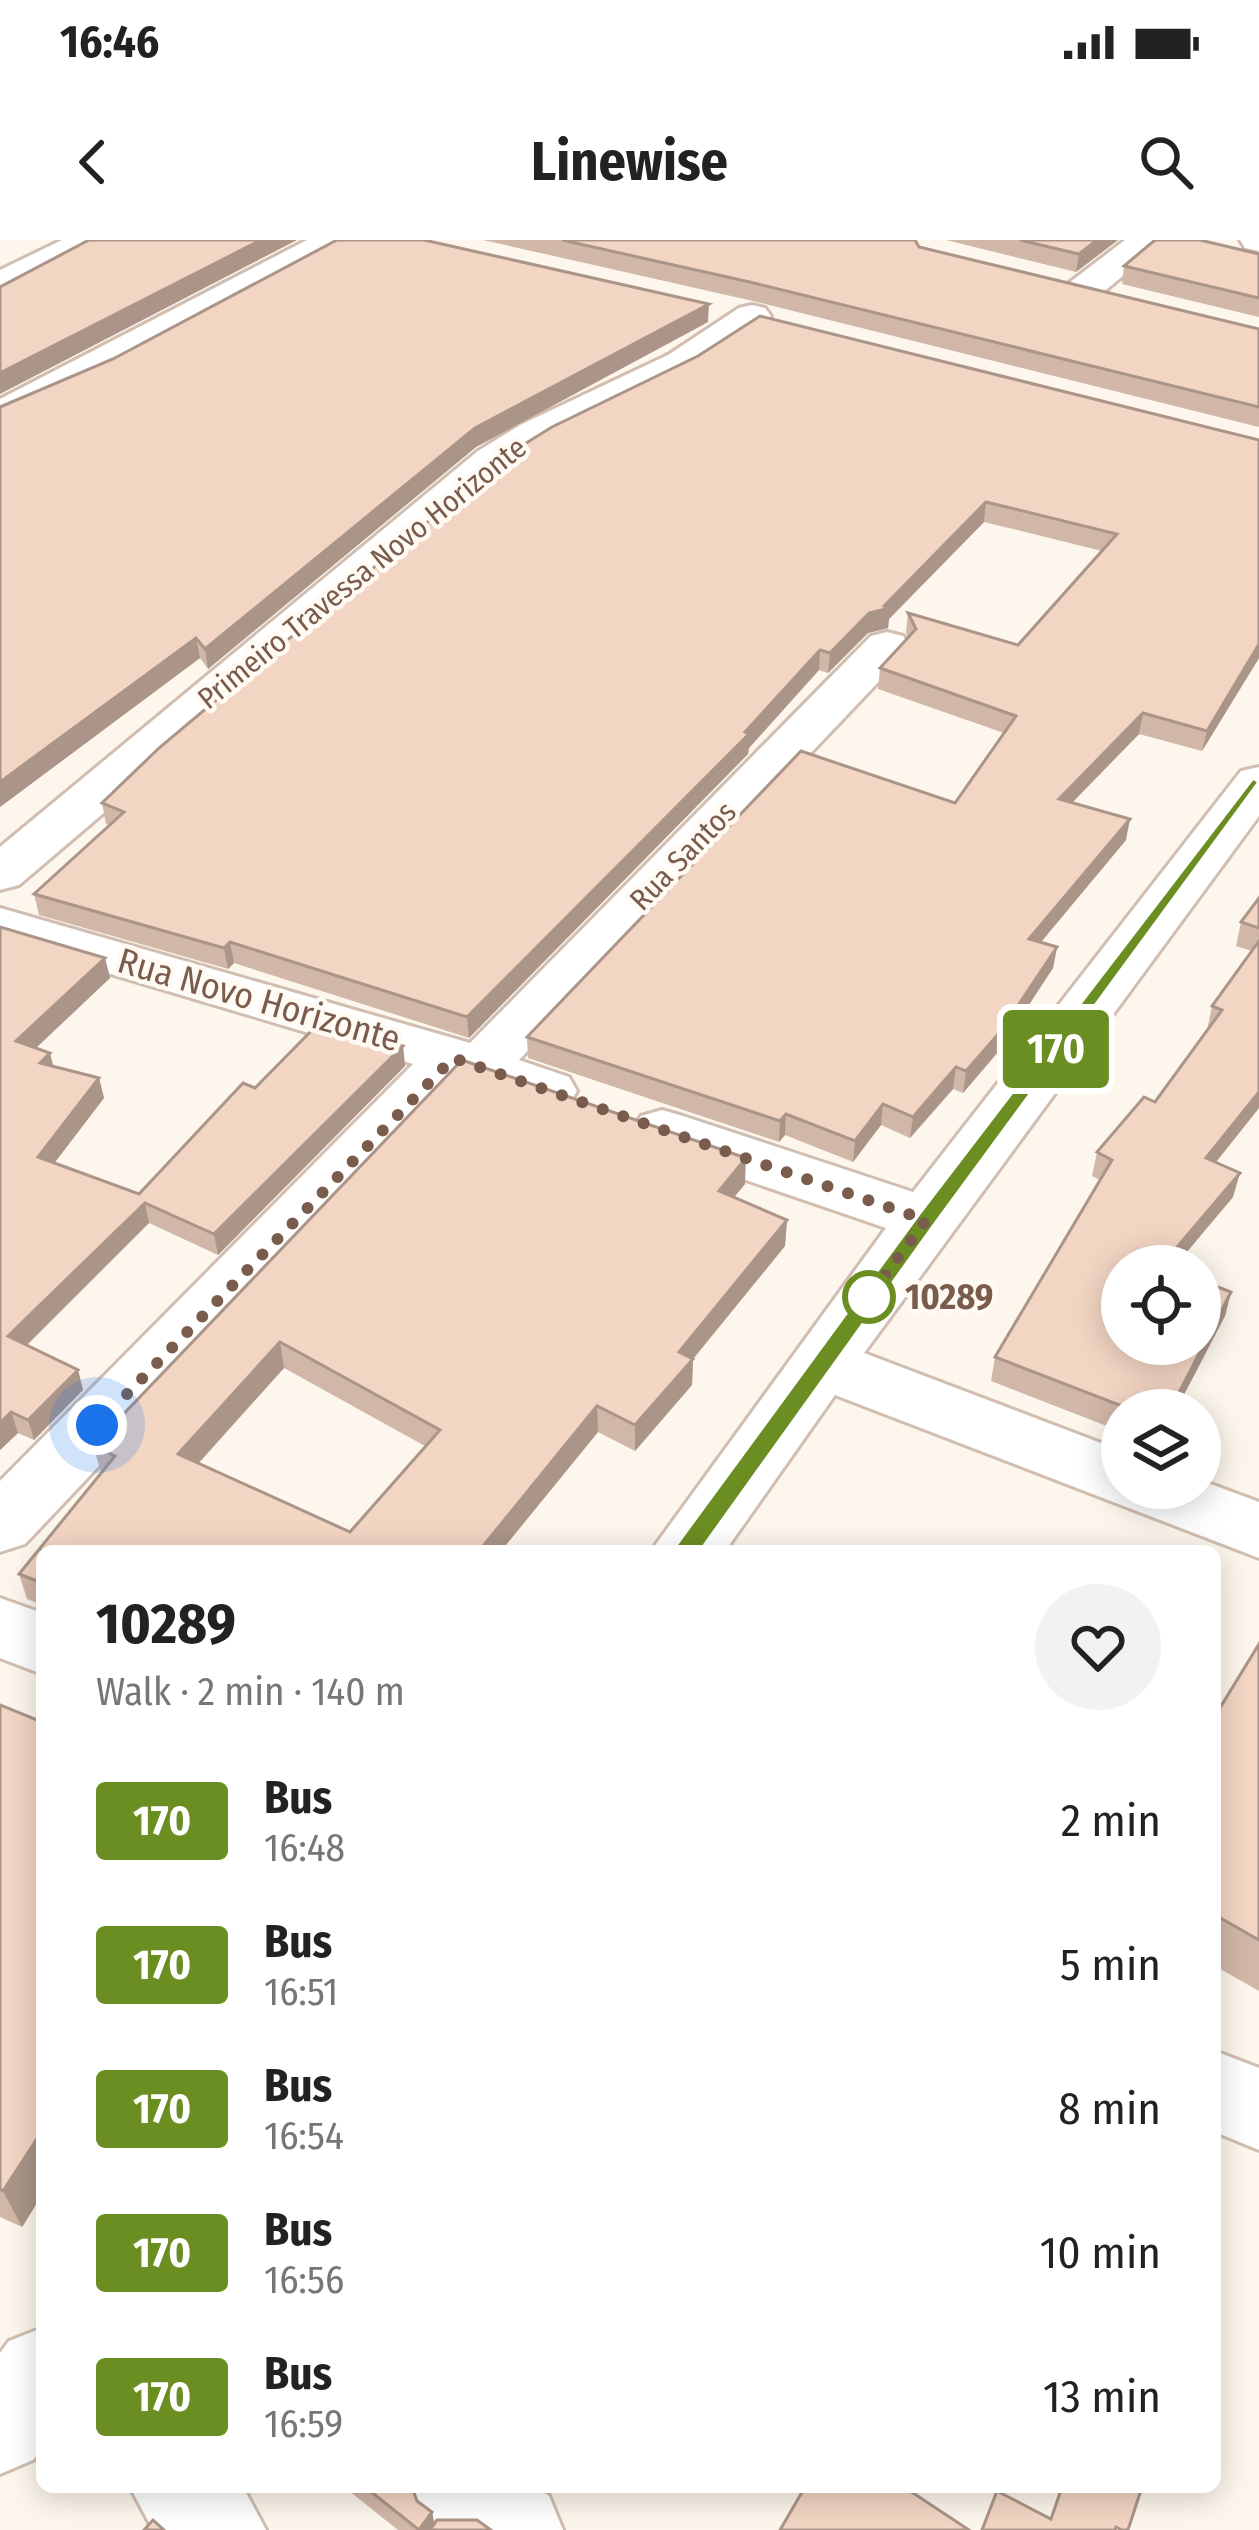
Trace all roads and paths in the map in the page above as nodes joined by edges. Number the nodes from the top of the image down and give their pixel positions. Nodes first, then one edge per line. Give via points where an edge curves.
1 (90, 240) edge
2 (334, 240) edge
3 (1148, 240) edge
4 (1039, 280) edge
5 (0, 284) edge
6 (707, 306) edge
7 (752, 316) junction
8 (799, 328) edge
9 (0, 414) edge
10 (887, 646) dead end
11 (1259, 782) edge
12 (0, 874) edge
13 (0, 924) edge
14 (466, 1062) junction
15 (926, 1220) junction
16 (821, 1363) junction
17 (1101, 1471) edge
18 (1202, 1509) edge
19 (0, 1525) edge
20 (1259, 1531) edge
21 (690, 1545) edge
22 (0, 1627) edge
23 (36, 1642) edge
24 (1221, 2093) edge
25 (1259, 2109) edge
26 (36, 2382) edge
27 (0, 2427) edge
28 (184, 2493) edge
29 (453, 2493) edge
30 (465, 2493) edge
31 (218, 2530) edge
32 (427, 2530) edge
33 (514, 2530) edge

1 - 5 street
2 - 9 street
3 - 4 street via 1102,305
6 - 7 street
7 - 8 street
7 - 12 street, Primeiro Travessa Novo Horizonte via 682,363 493,460
10 - 14 street, Rua Santos
11 - 15 street
13 - 14 street, Rua Novo Horizonte
14 - 15 street, Rua Novo Horizonte
14 - 19 street, Rua Santos
15 - 16 street
16 - 17 street
16 - 21 street
18 - 20 street
22 - 23 street
24 - 25 street
26 - 27 street
28 - 31 street
29 - 32 street
30 - 33 street

